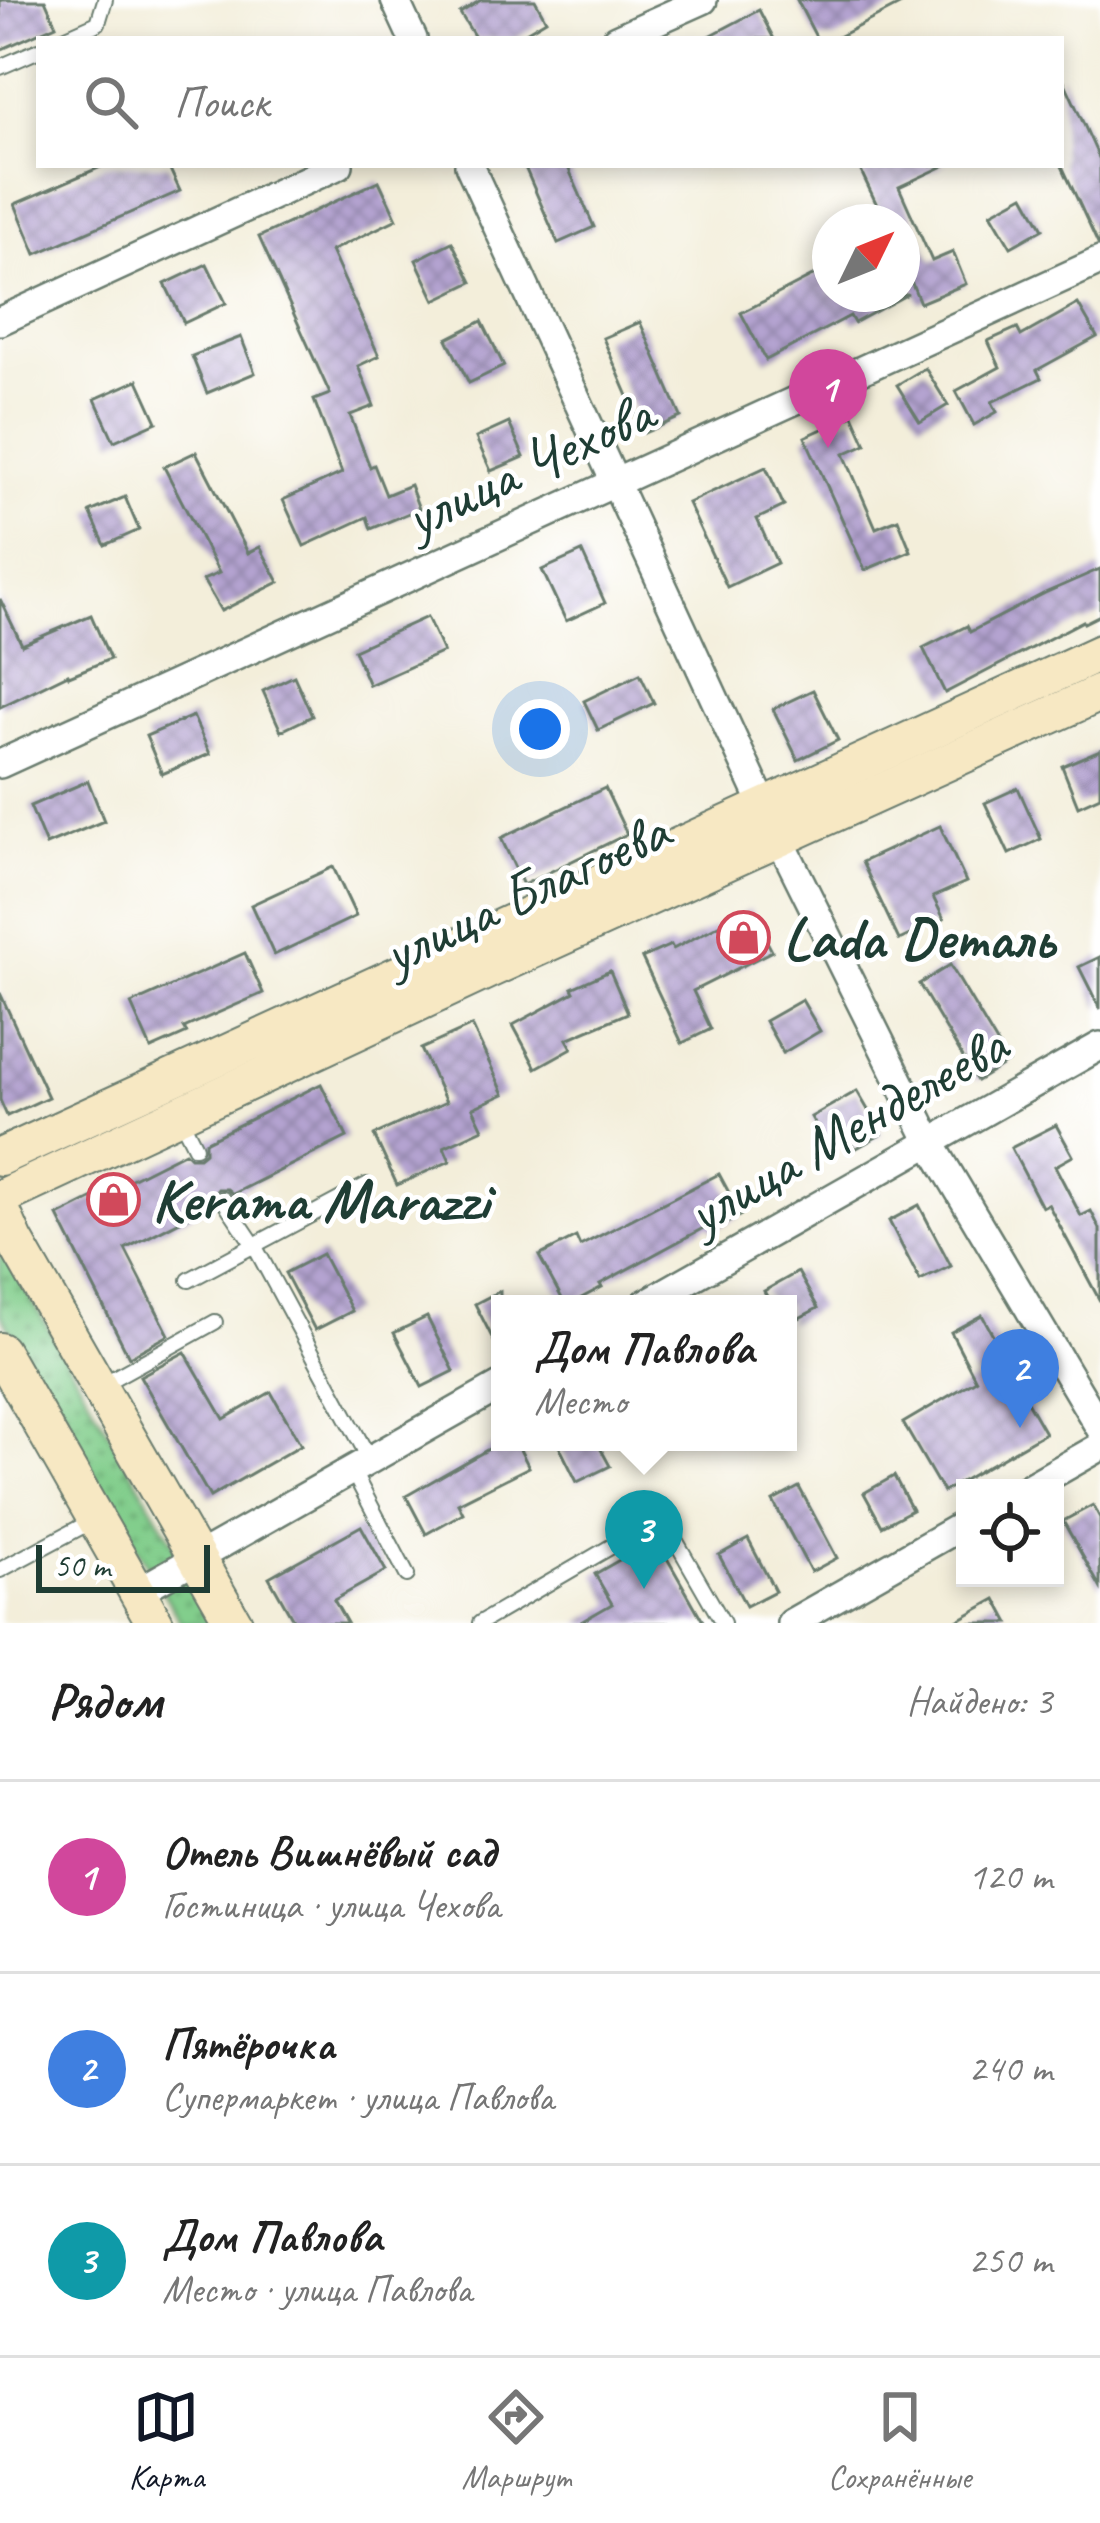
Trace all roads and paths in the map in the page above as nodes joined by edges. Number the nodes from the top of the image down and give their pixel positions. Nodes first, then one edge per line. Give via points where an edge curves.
1 (105, 0) edge
2 (395, 0) edge
3 (704, 0) edge
4 (68, 36) edge
5 (411, 36) edge
6 (623, 36) edge
7 (36, 51) edge
8 (0, 68) edge
9 (332, 168) edge
10 (470, 168) edge
11 (1100, 261) edge
12 (0, 321) edge
13 (614, 484) junction
14 (1100, 653) edge
15 (1100, 693) edge
16 (0, 764) edge
17 (763, 833) junction
18 (1100, 1046) edge
19 (930, 1142) junction
20 (0, 1157) edge
21 (367, 1185) dead end
22 (223, 1199) dead end
23 (0, 1202) edge
24 (254, 1245) junction
25 (189, 1280) dead end
26 (661, 1295) edge
27 (215, 1322) dead end
28 (0, 1351) edge
29 (98, 1386) junction
30 (491, 1391) edge
31 (1100, 1428) edge
32 (1100, 1447) edge
33 (361, 1465) junction
34 (1044, 1479) edge
35 (97, 1519) junction
36 (956, 1529) edge
37 (196, 1558) junction
38 (0, 1570) edge
39 (407, 1576) dead end
40 (146, 1607) edge
41 (234, 1623) edge
42 (480, 1623) edge
43 (723, 1623) edge
44 (791, 1623) edge

1 - 4 lane via 98,22
2 - 5 street
3 - 6 street
7 - 8 lane
9 - 12 street
10 - 13 street
11 - 13 street, улица Чехова
13 - 16 street, улица Чехова
13 - 17 street
14 - 17 main road via 801,790
15 - 17 main road, улица Благоева
17 - 19 street
17 - 20 main road, улица Благоева
17 - 23 main road, улица Благоева via 187,1131
18 - 19 street, улица Менделеева
19 - 26 street, улица Менделеева
19 - 31 street
21 - 24 lane
22 - 24 lane
23 - 29 main road
24 - 25 lane
24 - 33 lane
27 - 29 lane
28 - 35 main road
29 - 37 main road
30 - 33 street
32 - 34 street
33 - 37 street
33 - 39 lane
35 - 38 lane
35 - 40 main road
36 - 44 street
37 - 40 street
37 - 41 main road
42 - 43 lane via 662,1517

